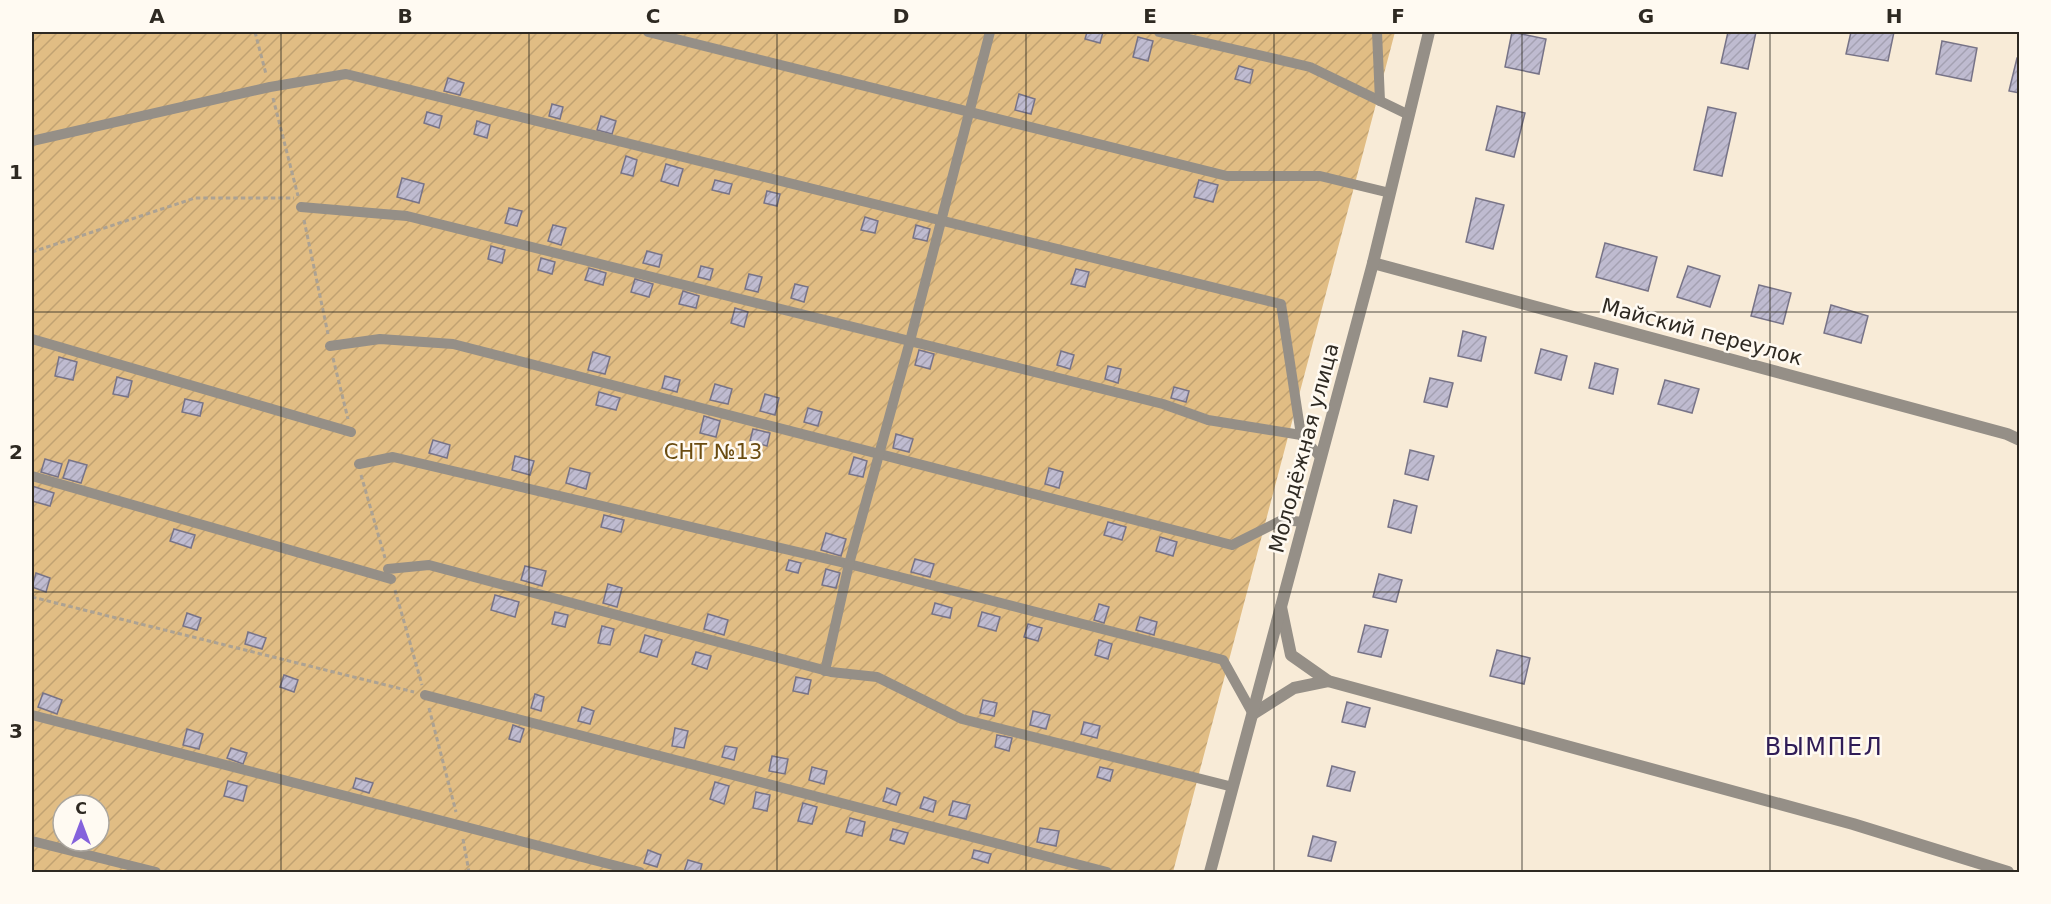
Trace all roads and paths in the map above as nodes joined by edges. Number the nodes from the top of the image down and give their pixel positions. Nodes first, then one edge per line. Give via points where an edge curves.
1 (648, 32) edge
2 (990, 32) edge
3 (1159, 32) edge
4 (1377, 32) edge
5 (1429, 32) edge
6 (1380, 101) junction
7 (969, 111) junction
8 (1409, 115) junction
9 (32, 141) edge
10 (1390, 193) junction
11 (300, 202) joint
12 (940, 220) junction
13 (32, 252) edge
14 (1373, 263) junction
15 (32, 339) edge
16 (910, 341) junction
17 (330, 346) dead end
18 (351, 432) dead end
19 (1301, 435) junction
20 (2019, 440) edge
21 (879, 454) junction
22 (1321, 458) junction
23 (358, 465) dead end
24 (32, 476) edge
25 (1304, 522) junction
26 (849, 564) junction
27 (32, 597) edge
28 (1281, 607) junction
29 (825, 671) junction
30 (1328, 681) junction
31 (425, 695) joint
32 (1253, 714) junction
33 (32, 715) edge
34 (1233, 788) junction
35 (32, 841) edge
36 (156, 873) edge
37 (640, 873) edge
38 (1107, 873) edge
39 (1210, 873) edge
40 (2008, 873) edge

1 - 7 lane
2 - 7 lane
3 - 6 lane via 1310,67
4 - 6 lane
5 - 8 street, Молодёжная улица
6 - 8 lane
7 - 10 lane via 1227,176 1320,176
7 - 12 lane
8 - 10 street, Молодёжная улица
9 - 12 lane via 270,87 346,74
10 - 14 street, Молодёжная улица
11 - 13 path via 195,198
11 - 16 lane via 407,216
12 - 16 lane
12 - 19 lane via 1281,304
14 - 20 street, Майский переулок
14 - 22 street, Молодёжная улица
15 - 18 lane
16 - 19 lane via 1163,404 1208,420
16 - 21 lane
17 - 21 lane via 380,339 453,344
19 - 22 lane
21 - 25 lane via 1232,545 1282,520
21 - 26 lane
22 - 25 street, Молодёжная улица
23 - 26 lane via 393,457
24 - 29 lane via 390,574 429,565
25 - 28 street, Молодёжная улица
26 - 29 lane
26 - 32 lane via 1223,660
27 - 31 path
28 - 30 street via 1291,655
28 - 32 street, Молодёжная улица
29 - 34 lane via 877,677 962,719
30 - 32 street via 1294,688
30 - 40 street via 1853,824
31 - 38 lane
32 - 34 street, Молодёжная улица
33 - 37 lane
34 - 39 street, Молодёжная улица
35 - 36 lane

